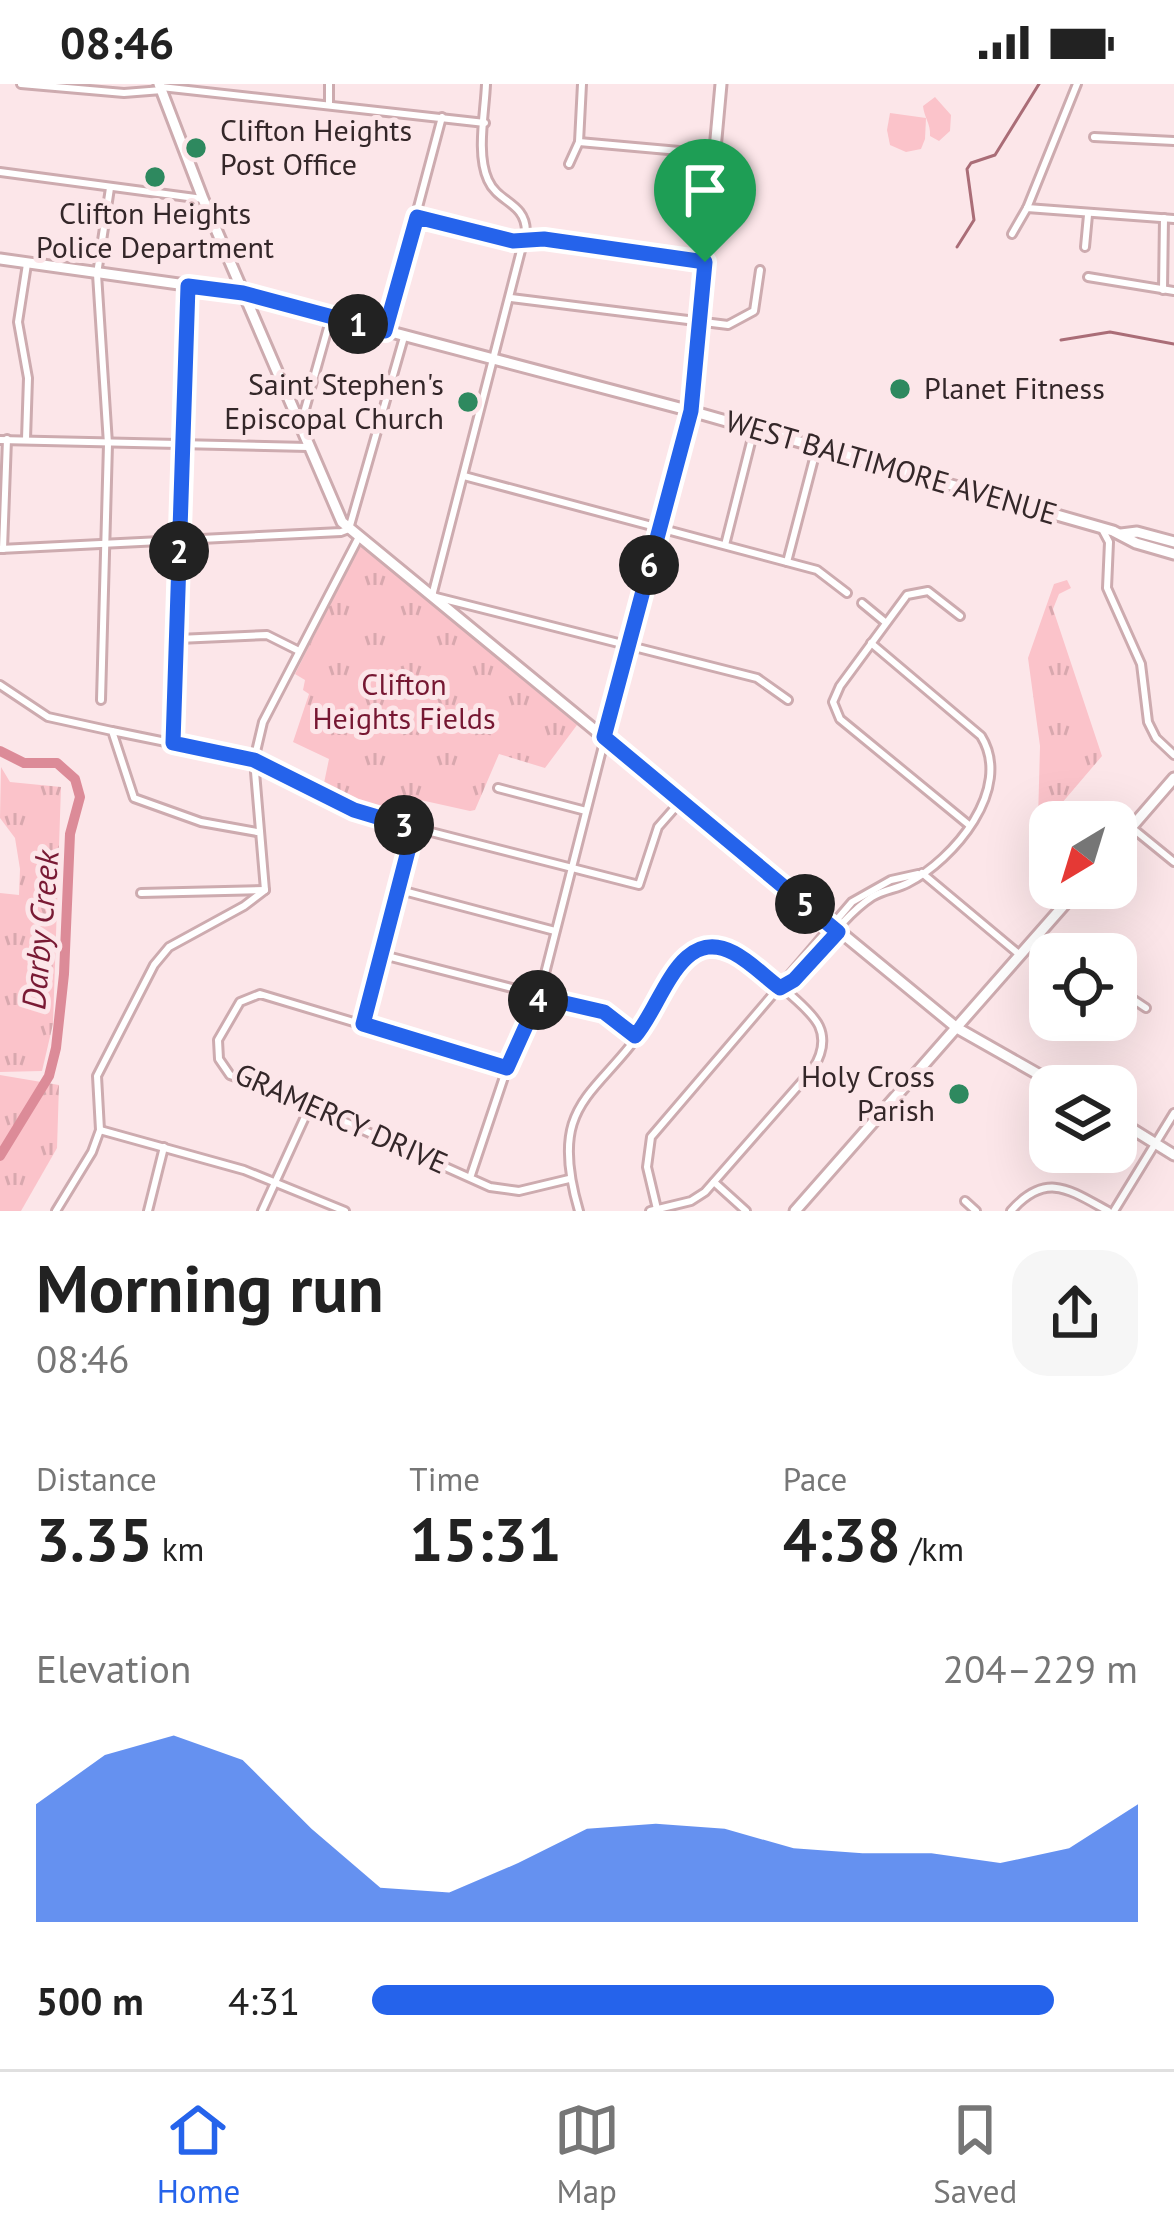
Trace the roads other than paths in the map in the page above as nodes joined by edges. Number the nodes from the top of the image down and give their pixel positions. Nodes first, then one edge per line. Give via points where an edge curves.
1 (21, 84) edge
2 (329, 84) edge
3 (486, 84) edge
4 (582, 84) edge
5 (721, 84) edge
6 (1077, 84) edge
7 (160, 87) edge
8 (328, 104) junction
9 (442, 117) junction
10 (485, 122) junction
11 (1094, 137) dead end
12 (1174, 141) edge
13 (579, 142) junction
14 (714, 154) junction
15 (569, 164) dead end
16 (0, 172) edge
17 (110, 188) junction
18 (203, 199) junction
19 (1027, 208) junction
20 (1088, 214) junction
21 (417, 217) junction
22 (1164, 218) junction
23 (1174, 219) edge
24 (1012, 234) dead end
25 (524, 240) junction
26 (1084, 247) dead end
27 (0, 259) edge
28 (705, 262) junction
29 (27, 264) junction
30 (760, 270) dead end
31 (97, 274) junction
32 (1088, 277) dead end
33 (188, 286) junction
34 (1163, 290) junction
35 (1174, 291) edge
36 (243, 293) junction
37 (511, 298) junction
38 (278, 302) junction
39 (331, 317) junction
40 (255, 320) junction
41 (699, 324) junction
42 (385, 331) junction
43 (404, 337) junction
44 (493, 357) junction
45 (691, 411) junction
46 (298, 419) junction
47 (754, 430) junction
48 (4, 440) edge
49 (26, 440) junction
50 (108, 444) junction
51 (182, 445) junction
52 (817, 446) junction
53 (309, 447) junction
54 (464, 476) junction
55 (1101, 527) junction
56 (349, 529) junction
57 (660, 529) junction
58 (1121, 534) junction
59 (359, 537) junction
60 (179, 541) junction
61 (1174, 542) edge
62 (725, 545) junction
63 (106, 547) junction
64 (2, 549) edge
65 (1174, 554) edge
66 (787, 562) junction
67 (1108, 562) junction
68 (847, 592) dead end
69 (432, 596) junction
70 (862, 603) dead end
71 (960, 616) dead end
72 (885, 622) junction
73 (178, 639) junction
74 (872, 643) junction
75 (629, 646) junction
76 (299, 651) junction
77 (0, 685) edge
78 (101, 700) dead end
79 (788, 700) dead end
80 (112, 730) junction
81 (604, 737) junction
82 (173, 743) junction
83 (1174, 755) edge
84 (254, 760) junction
85 (1174, 778) edge
86 (498, 788) dead end
87 (680, 802) junction
88 (586, 812) junction
89 (1137, 821) edge
90 (970, 826) junction
91 (414, 828) junction
92 (1137, 831) edge
93 (257, 832) junction
94 (1174, 862) edge
95 (571, 869) junction
96 (922, 874) junction
97 (265, 890) junction
98 (400, 890) junction
99 (141, 893) dead end
100 (1061, 909) edge
101 (834, 928) junction
102 (555, 931) junction
103 (1041, 933) edge
104 (1029, 947) edge
105 (382, 956) junction
106 (1022, 956) junction
107 (780, 988) junction
108 (539, 997) junction
109 (1137, 1002) edge
110 (1146, 1008) dead end
111 (363, 1024) junction
112 (957, 1028) junction
113 (635, 1036) junction
114 (507, 1068) junction
115 (1029, 1069) edge
116 (310, 1106) junction
117 (1174, 1112) edge
118 (100, 1130) junction
119 (1137, 1131) edge
120 (1156, 1142) junction
121 (164, 1147) junction
122 (1174, 1155) edge
123 (470, 1176) junction
124 (569, 1179) junction
125 (276, 1181) junction
126 (714, 1182) junction
127 (965, 1201) dead end
128 (654, 1210) edge
129 (56, 1211) edge
130 (148, 1211) edge
131 (262, 1211) edge
132 (345, 1211) edge
133 (579, 1211) edge
134 (746, 1211) edge
135 (796, 1211) edge
136 (976, 1211) edge
137 (1011, 1211) edge
138 (1112, 1211) edge

1 - 7 street via 124,93
2 - 8 street
3 - 10 street
4 - 13 street
5 - 14 main road
6 - 19 street
7 - 8 street
7 - 18 main road
8 - 9 street
9 - 10 street
9 - 21 street
10 - 25 street via 487,179 523,213
11 - 12 street
13 - 14 street
13 - 15 street
14 - 28 main road
16 - 17 street
17 - 18 street
17 - 31 street
18 - 36 main road
19 - 20 street
19 - 24 street
20 - 22 street
20 - 26 street
21 - 25 street
21 - 42 street
22 - 23 street
22 - 34 street
25 - 28 street
25 - 37 street
27 - 29 main road, WEST BALTIMORE AVENUE
28 - 41 main road
29 - 31 main road, WEST BALTIMORE AVENUE
29 - 49 street via 19,328
30 - 41 street via 754,311 728,326
31 - 33 main road, WEST BALTIMORE AVENUE
31 - 50 street
32 - 34 street
33 - 36 main road, WEST BALTIMORE AVENUE
33 - 51 street
34 - 35 street
36 - 38 main road, WEST BALTIMORE AVENUE
36 - 40 main road
37 - 41 street
37 - 44 street
38 - 39 main road, WEST BALTIMORE AVENUE
38 - 40 main road
39 - 42 main road, WEST BALTIMORE AVENUE
39 - 46 street
40 - 46 main road
41 - 45 main road
42 - 43 main road, WEST BALTIMORE AVENUE
43 - 44 main road, WEST BALTIMORE AVENUE
43 - 56 street
44 - 45 main road, WEST BALTIMORE AVENUE
44 - 54 street
45 - 47 main road, WEST BALTIMORE AVENUE
45 - 57 main road
46 - 53 main road
47 - 52 main road, WEST BALTIMORE AVENUE
47 - 62 street
48 - 49 street
48 - 64 street
49 - 50 street
50 - 51 street
50 - 63 street
51 - 53 street
51 - 60 street
52 - 55 main road, WEST BALTIMORE AVENUE
52 - 66 street
53 - 56 main road
54 - 57 street
54 - 69 street
55 - 58 main road, WEST BALTIMORE AVENUE
55 - 67 street
56 - 59 main road
56 - 60 street
57 - 62 street
57 - 75 main road
58 - 61 main road
58 - 65 main road
58 - 67 street
59 - 69 main road
59 - 76 street
60 - 63 street
60 - 73 street
62 - 66 street
63 - 64 street
63 - 78 street
66 - 68 street via 817,570
67 - 83 street via 1107,588 1144,677 1148,722
69 - 75 street
69 - 81 main road
70 - 72 street
71 - 72 street via 920,590
72 - 74 street
73 - 76 street via 267,634
73 - 82 street
74 - 90 street via 986,743 988,774
74 - 90 street via 833,702 840,719
75 - 79 street via 757,678
75 - 81 main road
76 - 84 street via 263,722
77 - 80 street via 49,717
80 - 82 street
80 - 93 street via 134,798
81 - 87 main road
81 - 88 street
82 - 84 street
84 - 91 street via 354,810
84 - 93 street
85 - 89 main road
86 - 88 street
87 - 95 street via 658,827 639,885
87 - 101 main road
88 - 95 street
90 - 96 street
91 - 95 street
91 - 98 street
92 - 94 street
93 - 97 street
95 - 102 street
96 - 101 street via 870,898
96 - 106 street
97 - 99 street
97 - 118 street via 169,947 154,965 97,1076
98 - 102 street
98 - 105 street
100 - 103 main road
101 - 107 street
101 - 112 main road
102 - 108 street
104 - 106 main road
105 - 108 street
105 - 111 street
106 - 112 main road
107 - 113 street via 730,952 700,949 676,968
107 - 126 street via 814,1017 820,1054
107 - 128 street via 651,1137
108 - 113 street via 604,1012
108 - 114 street
109 - 110 street
111 - 114 street
111 - 116 street, GRAMERCY DRIVE via 260,994 240,1002 218,1053 230,1076
112 - 115 main road
112 - 135 main road
113 - 124 street via 574,1117
114 - 123 street
116 - 123 street, GRAMERCY DRIVE
116 - 125 street
117 - 120 street
118 - 121 street
118 - 129 street
119 - 120 main road
120 - 122 main road
120 - 138 street
121 - 125 street
121 - 130 street
123 - 124 street, GRAMERCY DRIVE via 519,1191
124 - 133 street
125 - 131 street
125 - 132 street
126 - 128 street via 691,1202
126 - 134 street
127 - 136 street
137 - 138 street via 1044,1187

